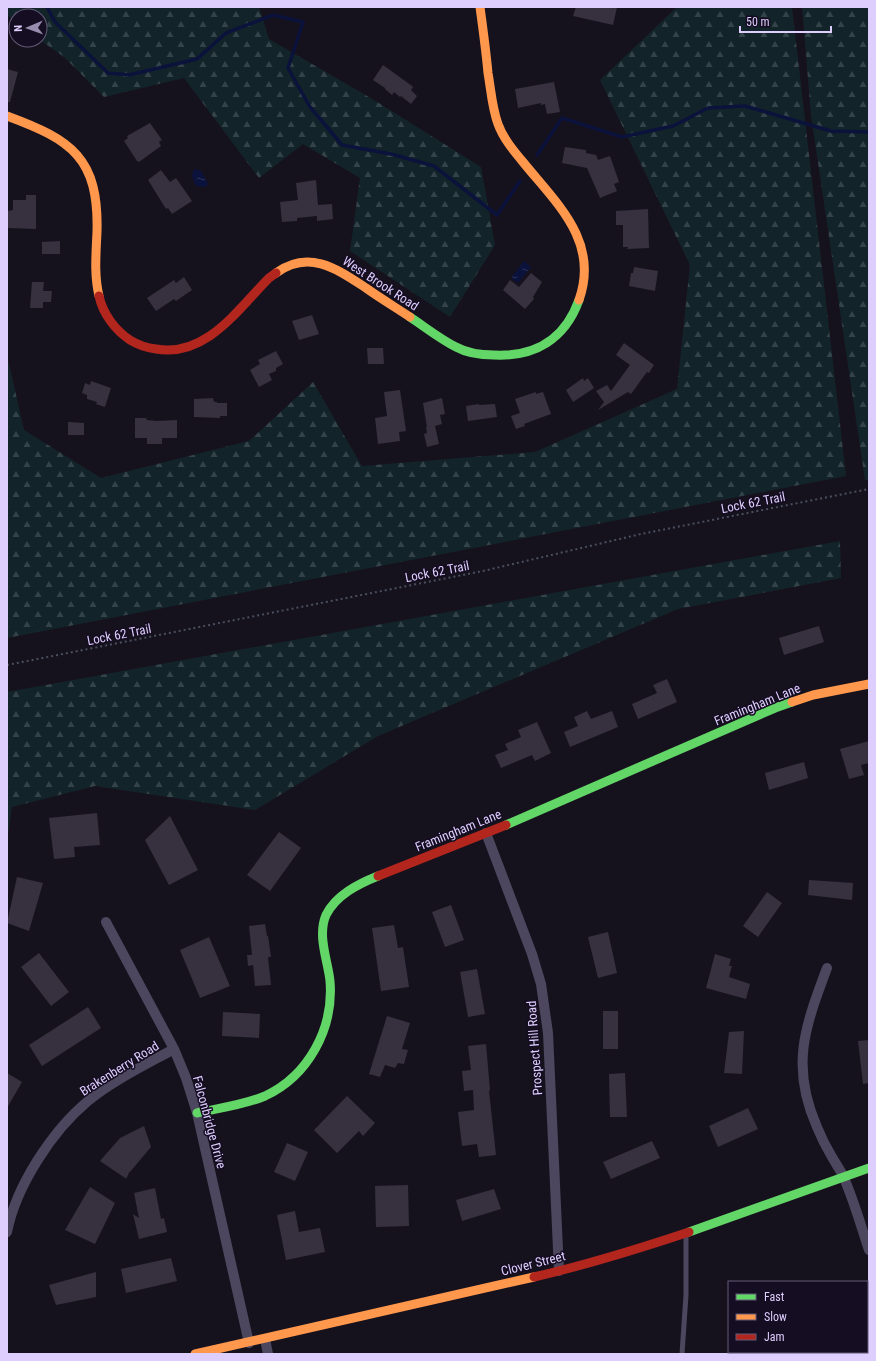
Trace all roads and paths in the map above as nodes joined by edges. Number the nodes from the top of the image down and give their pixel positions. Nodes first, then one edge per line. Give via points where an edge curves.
1 (480, 7) edge
2 (7, 116) edge
3 (869, 489) edge
4 (7, 665) edge
5 (869, 684) edge
6 (486, 833) junction
7 (106, 922) dead end
8 (827, 968) dead end
9 (174, 1049) junction
10 (197, 1113) junction
11 (869, 1168) edge
12 (844, 1177) junction
13 (7, 1232) edge
14 (686, 1232) junction
15 (869, 1250) edge
16 (559, 1271) junction
17 (266, 1339) junction
18 (249, 1342) junction
19 (195, 1354) edge
20 (268, 1354) edge
21 (682, 1354) edge

1 - 2 street, West Brook Road via 492,101 498,125 509,145 567,217 577,234 583,256 580,296 568,322 546,343 522,354 481,356 456,347 341,272 319,262 308,261 278,271 219,330 201,343 180,349 156,350 136,343 125,336 108,318 99,296 96,271 96,200 84,164 58,138
3 - 4 path, Lock 62 Trail via 641,534 483,571
5 - 6 street, Framingham Lane via 813,695 775,708
6 - 10 street, Framingham Lane via 359,884 339,898 324,922 322,944 331,999 322,1038 312,1055 287,1083 271,1093
6 - 16 street, Prospect Hill Road via 532,954 544,999 548,1032
7 - 9 street, Falconbridge Drive
8 - 12 street via 805,1030 802,1078 816,1126
9 - 10 street, Falconbridge Drive
9 - 13 street, Brakenberry Road via 88,1101 68,1120 41,1154 27,1179
10 - 18 street, Falconbridge Drive
11 - 12 street, Clover Street
12 - 14 street, Clover Street
12 - 15 street
14 - 16 street, Clover Street
14 - 21 lane via 686,1295
16 - 17 street, Clover Street
17 - 18 street, Clover Street
17 - 20 street
18 - 19 street, Clover Street

